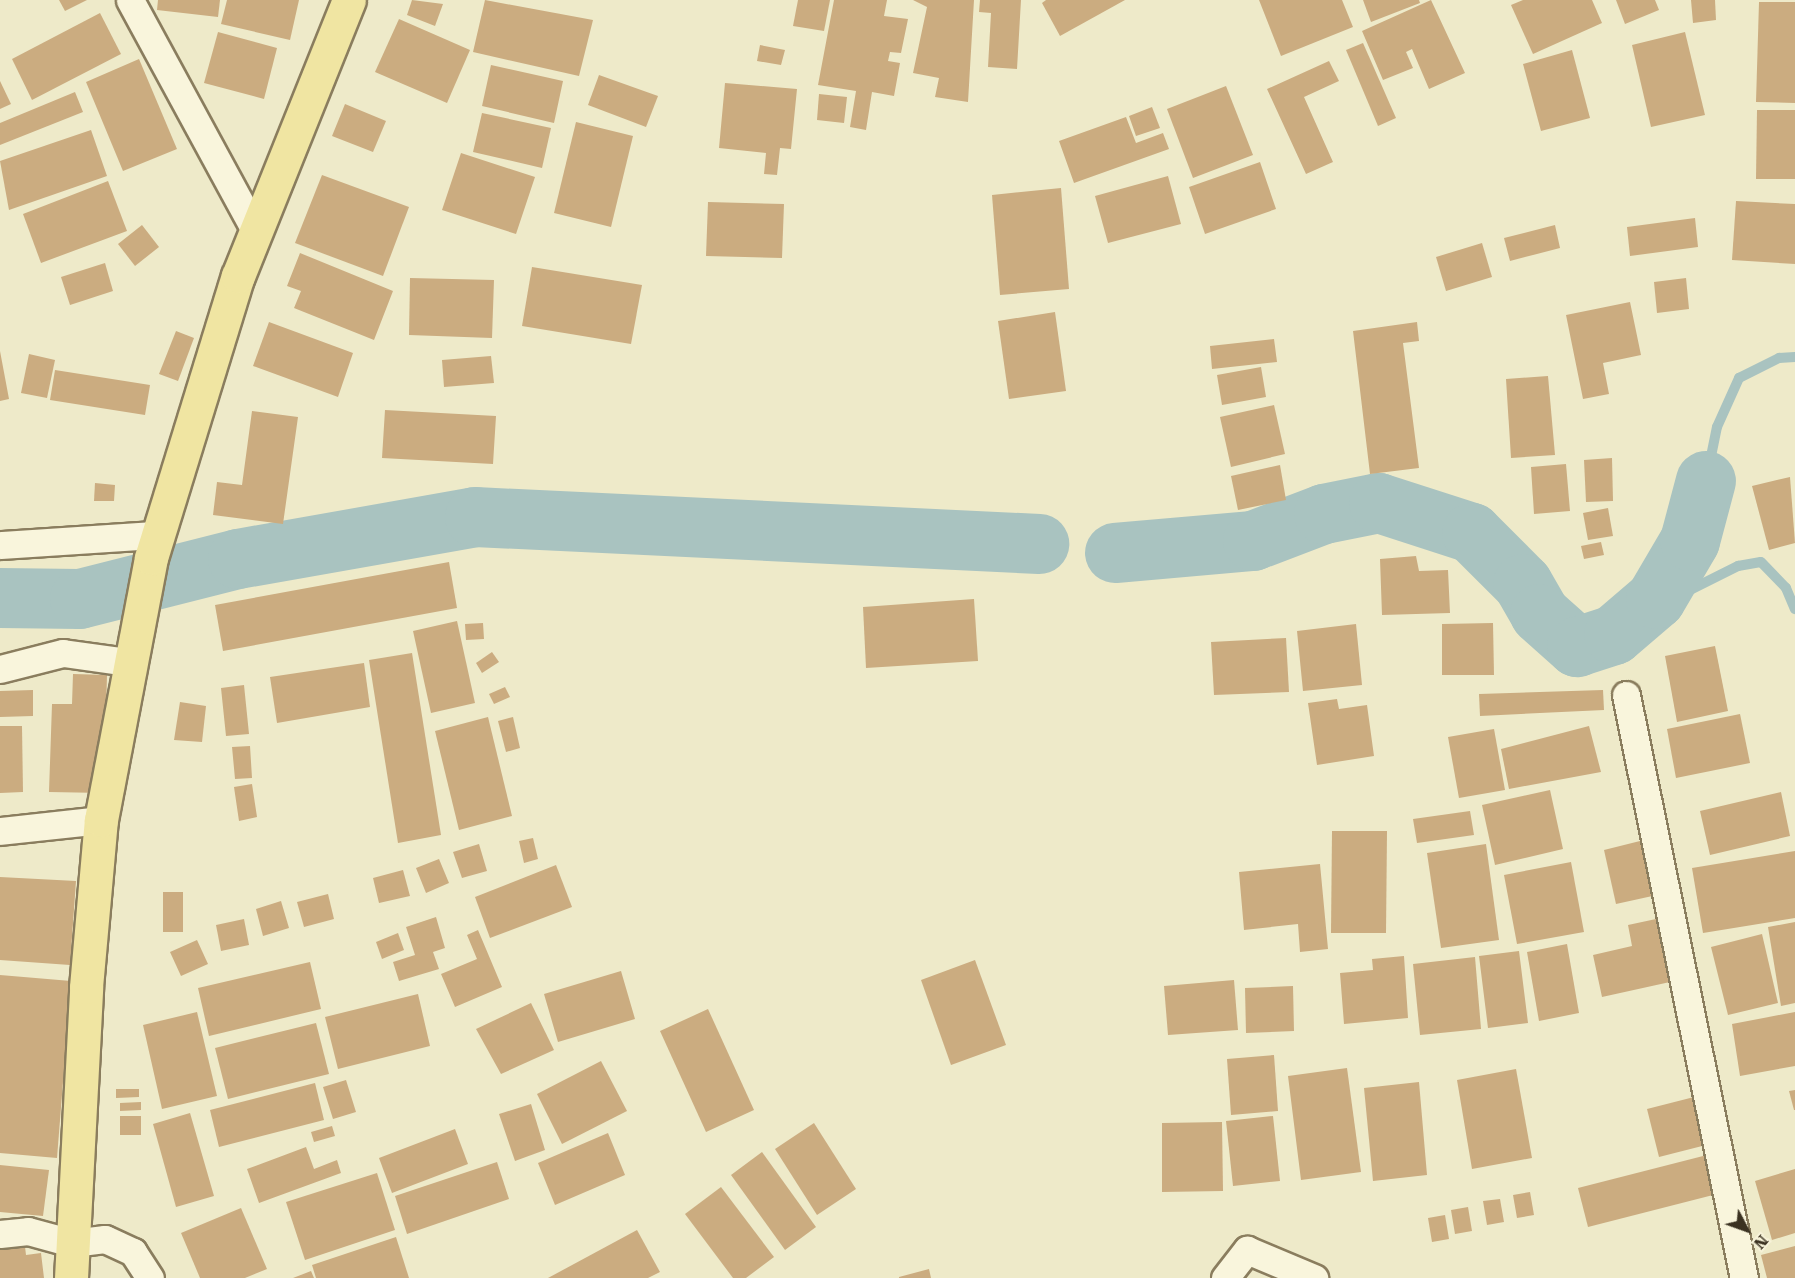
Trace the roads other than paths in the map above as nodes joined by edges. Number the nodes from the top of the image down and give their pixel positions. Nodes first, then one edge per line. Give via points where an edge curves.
1 (130, 0) edge
2 (349, 0) edge
3 (256, 232) junction
4 (0, 545) edge
5 (153, 546) junction
6 (128, 662) junction
7 (0, 669) edge
8 (1626, 695) dead end
9 (101, 820) junction
10 (0, 831) edge
11 (0, 1234) edge
12 (72, 1243) junction
13 (71, 1278) edge
14 (150, 1278) edge
15 (1226, 1278) edge
16 (1314, 1278) edge
17 (1744, 1278) edge

1 - 3 street
2 - 3 main road
3 - 5 main road
4 - 5 street
5 - 6 main road
6 - 7 street via 63,653
6 - 9 main road
8 - 17 street
9 - 10 street
9 - 12 main road
11 - 12 street via 28,1231
12 - 13 main road
12 - 14 street via 105,1239 133,1252
15 - 16 street via 1247,1251

